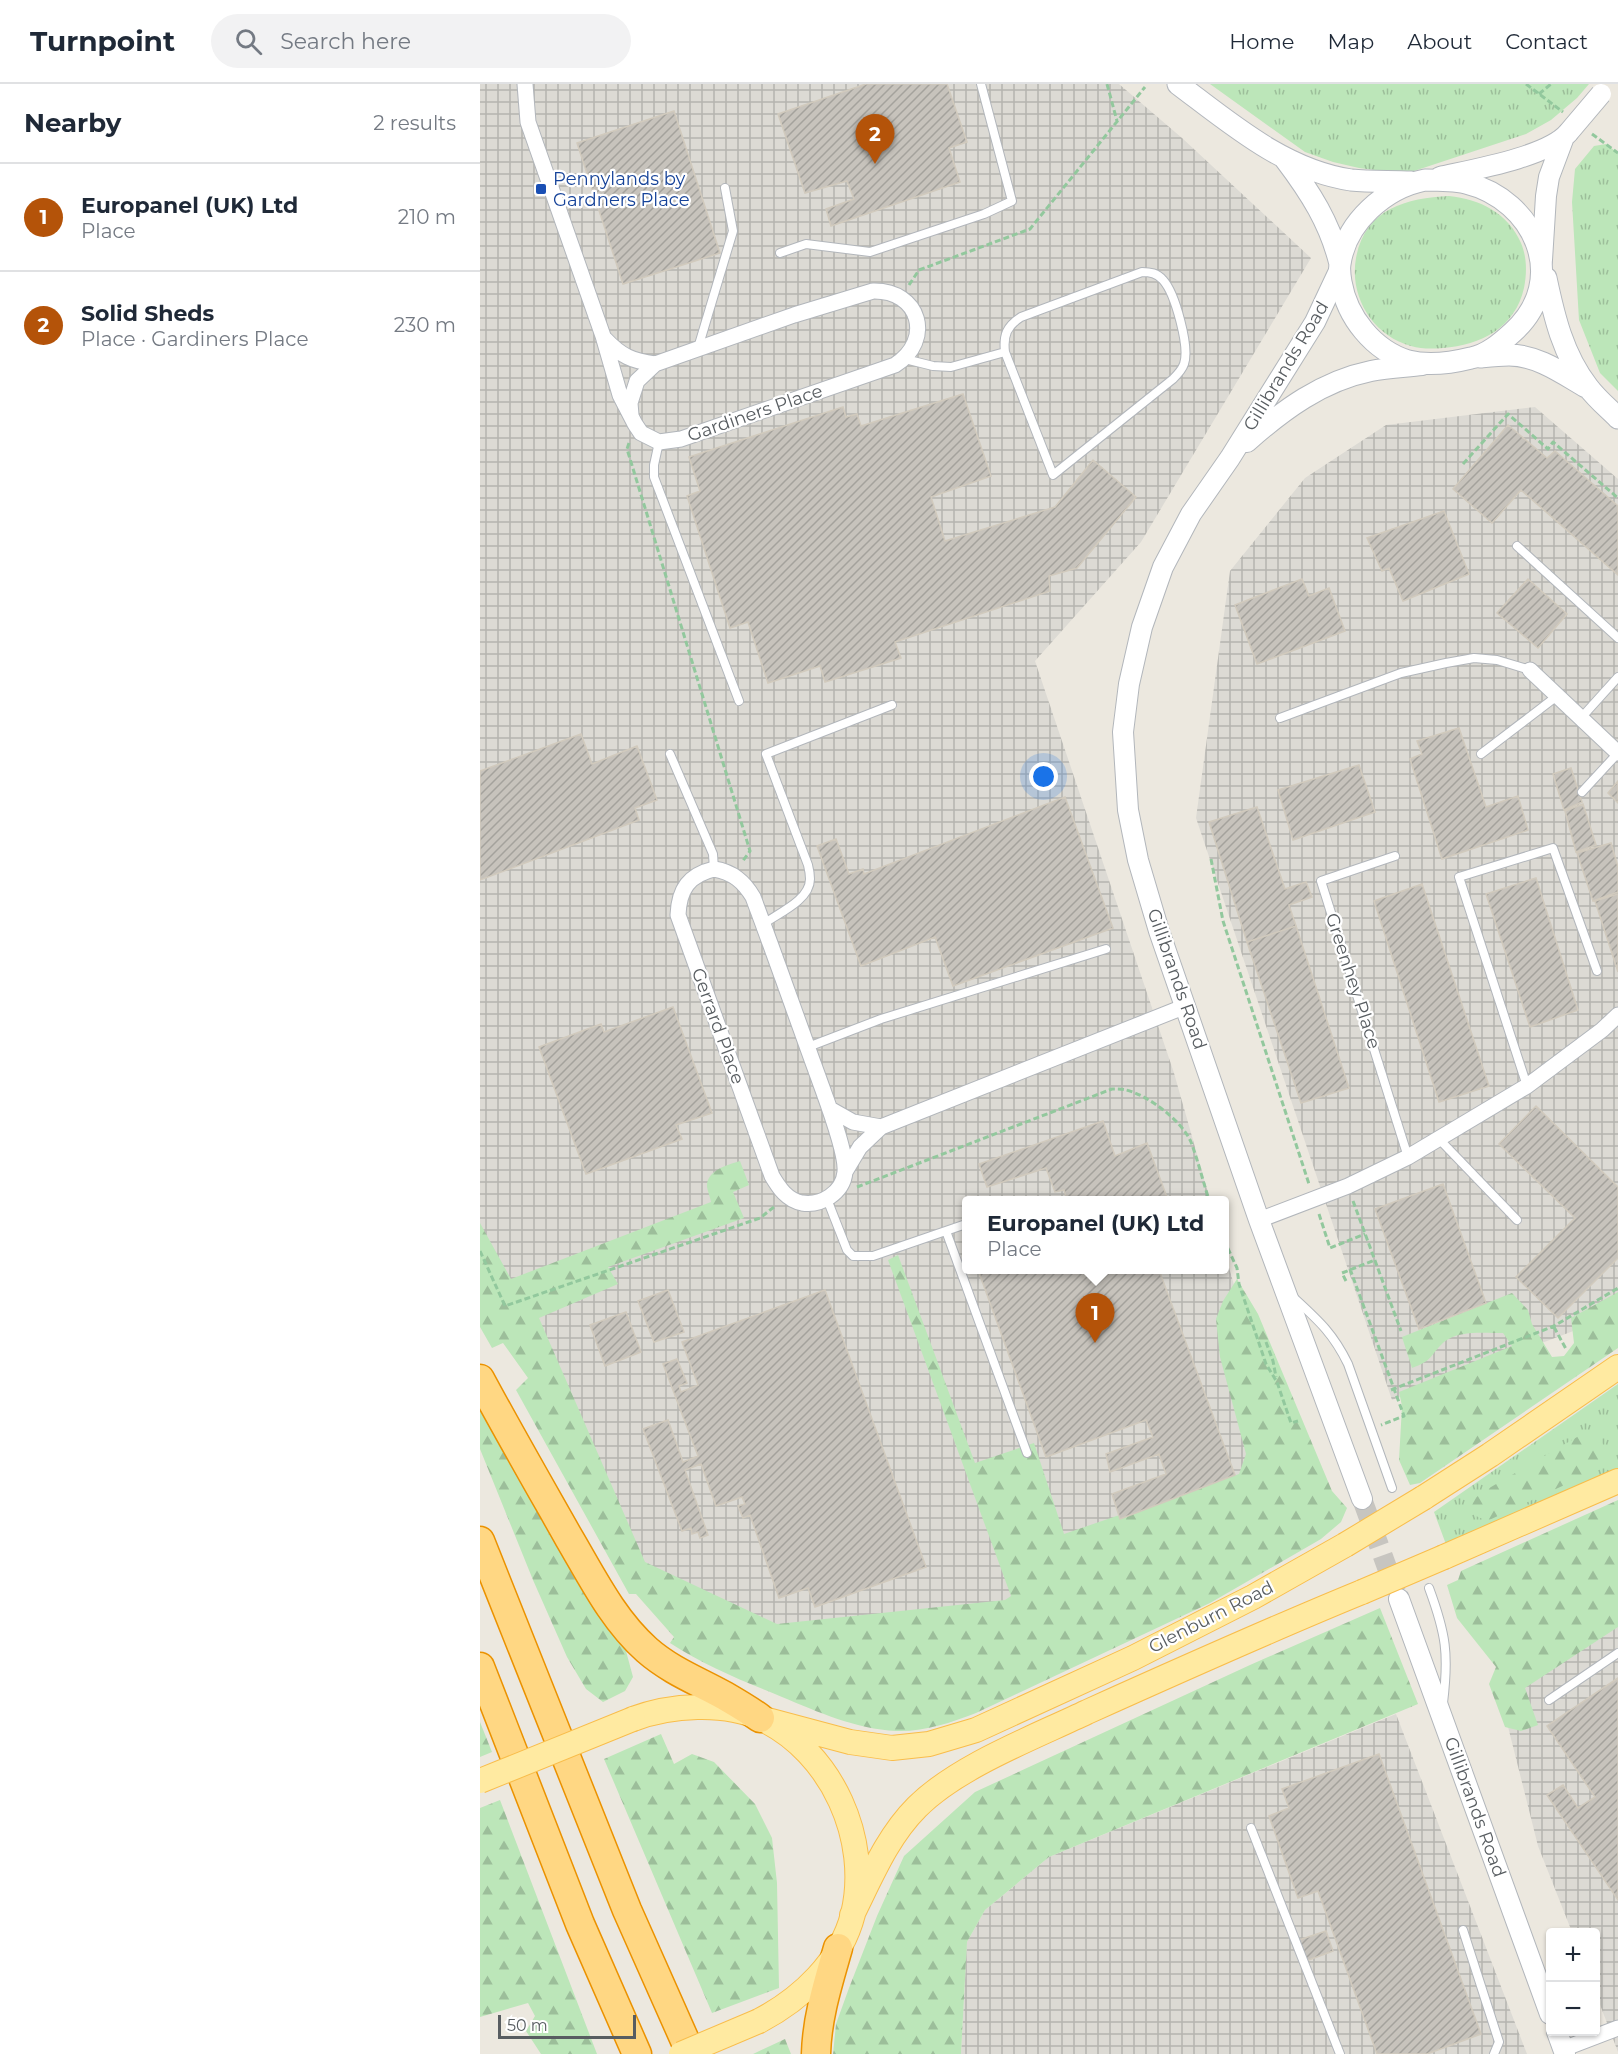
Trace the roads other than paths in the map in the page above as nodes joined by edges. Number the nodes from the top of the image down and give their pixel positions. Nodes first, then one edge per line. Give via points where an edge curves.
1 (525, 84) edge
2 (981, 84) edge
3 (1178, 84) edge
4 (1605, 89) edge
5 (1566, 135) junction
6 (1284, 158) junction
7 (1420, 181) junction
8 (725, 188) dead end
9 (780, 253) dead end
10 (1543, 262) junction
11 (1339, 267) junction
12 (603, 336) junction
13 (698, 349) junction
14 (1005, 352) junction
15 (1473, 358) junction
16 (905, 359) junction
17 (655, 364) junction
18 (1431, 364) junction
19 (1589, 388) junction
20 (1618, 418) edge
21 (633, 420) junction
22 (659, 442) junction
23 (1230, 458) junction
24 (1517, 546) dead end
25 (1618, 638) edge
26 (1530, 670) joint
27 (1618, 677) edge
28 (1557, 696) junction
29 (739, 701) dead end
30 (892, 705) dead end
31 (1280, 718) dead end
32 (1581, 718) junction
33 (1618, 753) edge
34 (670, 754) dead end
35 (1481, 754) dead end
36 (1582, 792) dead end
37 (1395, 856) dead end
38 (714, 869) junction
39 (763, 924) junction
40 (1106, 949) dead end
41 (1597, 971) dead end
42 (1186, 1006) junction
43 (1618, 1015) edge
44 (808, 1047) junction
45 (1527, 1086) junction
46 (830, 1109) junction
47 (881, 1127) junction
48 (1438, 1138) junction
49 (1408, 1157) junction
50 (845, 1172) junction
51 (831, 1196) junction
52 (1259, 1220) junction
53 (1517, 1220) dead end
54 (962, 1225) edge
55 (946, 1231) junction
56 (1284, 1288) junction
57 (1618, 1367) edge
58 (480, 1379) edge
59 (1027, 1453) dead end
60 (1618, 1481) edge
61 (1392, 1488) dead end
62 (1362, 1499) tunnel mouth
63 (480, 1541) edge
64 (1430, 1588) dead end
65 (1399, 1599) tunnel mouth
66 (1618, 1653) edge
67 (480, 1667) edge
68 (1072, 1686) junction
69 (1549, 1700) dead end
70 (1086, 1713) junction
71 (1442, 1716) junction
72 (762, 1718) junction
73 (480, 1781) edge
74 (1251, 1828) dead end
75 (852, 1915) junction
76 (1463, 1930) dead end
77 (838, 1948) junction
78 (1546, 2000) edge
79 (1618, 2028) edge
80 (1562, 2045) edge
81 (637, 2054) edge
82 (681, 2054) edge
83 (691, 2054) edge
84 (816, 2054) edge
85 (1340, 2054) edge
86 (1494, 2054) edge

1 - 12 street via 528,122
2 - 9 lane via 1012,201 870,252 806,244
3 - 6 main road
4 - 5 street, bridge
5 - 7 street via 1495,166
5 - 10 street via 1549,177
6 - 7 main road via 1353,180
6 - 11 main road via 1318,205 1329,228
7 - 10 main road via 1467,183 1506,202 1533,235
7 - 11 main road via 1395,190 1367,212 1345,245
8 - 13 lane via 733,231
10 - 15 main road via 1538,299 1525,320 1491,350
10 - 19 main road via 1563,341
11 - 18 main road via 1350,312 1375,342 1391,354
11 - 23 street, Gillibrands Road via 1315,322
12 - 17 street via 627,357
12 - 21 street via 620,394
13 - 16 street via 794,315 883,291 909,305 918,321 917,341
13 - 17 street
14 - 14 lane via 1006,332 1021,317 1142,272 1152,273 1167,285 1186,356 1173,379 1053,476
14 - 16 lane via 951,367
15 - 18 main road
15 - 19 main road via 1527,357
16 - 22 street, Gardiners Place via 681,439
17 - 21 street via 637,381 630,403
18 - 23 street, Gillibrands Road via 1372,371 1325,387 1274,418
19 - 20 main road
21 - 22 street via 641,433
22 - 29 lane via 654,477
23 - 42 street, Gillibrands Road via 1191,514 1163,567 1142,627 1123,732 1128,810 1138,860
24 - 25 lane
26 - 28 street
26 - 31 lane via 1474,658 1446,663 1401,673
27 - 32 lane
28 - 32 street
28 - 35 lane
30 - 39 lane via 766,754 808,865 810,880 800,899
32 - 33 street
33 - 36 lane
34 - 38 lane via 713,854
37 - 49 lane, Greenhey Place via 1321,881
38 - 39 street via 732,874 750,892
38 - 51 street, Gerrard Place via 693,877 686,885 678,915 778,1188 797,1202 808,1204
39 - 44 street
40 - 44 lane via 881,1019
41 - 45 lane via 1553,848 1459,877
42 - 47 street
42 - 52 street, Gillibrands Road
43 - 45 street
44 - 46 street
45 - 48 street
46 - 47 street via 853,1122
46 - 50 street
47 - 50 street via 860,1147
48 - 49 street
48 - 53 lane
49 - 52 street
50 - 51 street
51 - 55 lane via 847,1250 853,1256 873,1256
52 - 56 street, Gillibrands Road
54 - 55 lane
55 - 59 lane
56 - 61 lane via 1326,1326 1339,1345
56 - 62 street, Gillibrands Road
57 - 68 main road, Glenburn Road, bridge via 1490,1455 1345,1545 1253,1597
58 - 72 highway via 598,1588 633,1636 679,1673
60 - 70 main road, Glenburn Road, bridge
63 - 83 highway via 627,1910
64 - 71 lane via 1447,1650
65 - 71 street, Gillibrands Road
66 - 69 lane
67 - 81 highway via 580,1924
68 - 70 main road
68 - 72 main road, Glenburn Road via 976,1730 929,1744 892,1748 850,1742
70 - 75 main road, Glenburn Road via 977,1765 919,1805 887,1845
71 - 78 street, Gillibrands Road
72 - 73 main road, Glenburn Road, bridge via 724,1709 665,1709
72 - 75 main road via 800,1745 824,1771 842,1803 854,1838 858,1872
74 - 85 lane
75 - 77 main road
76 - 86 lane via 1499,2042
77 - 82 main road, bridge via 795,1999 759,2021
77 - 84 highway via 823,1999
79 - 80 street

